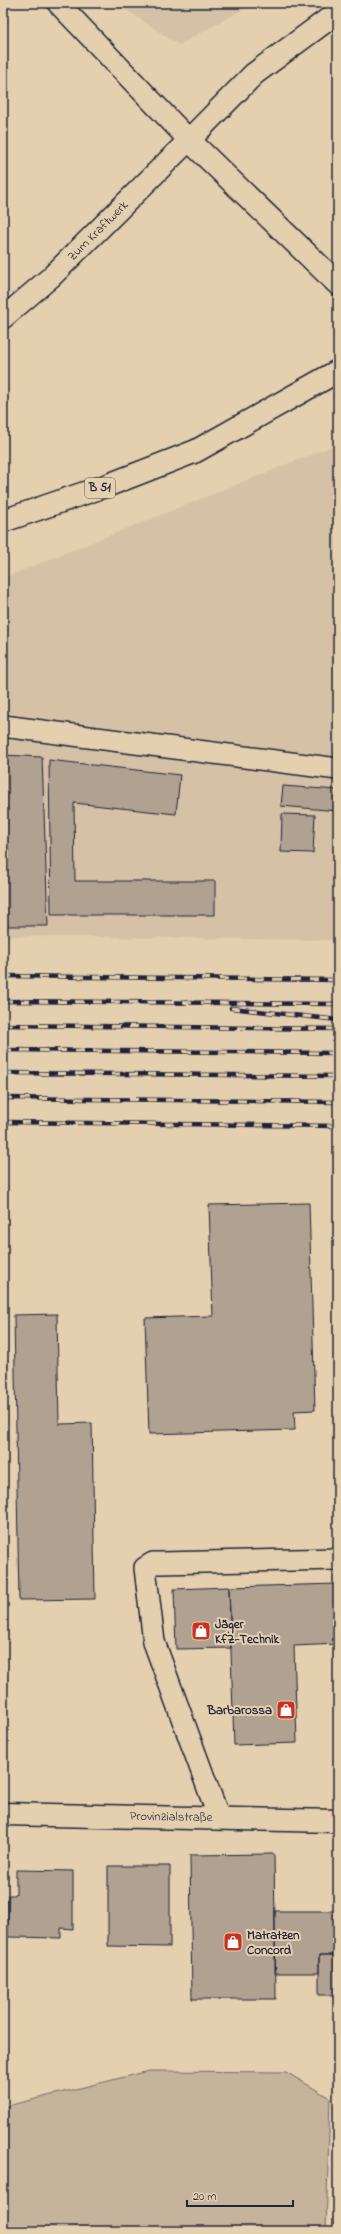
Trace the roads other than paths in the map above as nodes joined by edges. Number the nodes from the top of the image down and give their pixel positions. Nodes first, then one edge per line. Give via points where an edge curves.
1 (58, 3) edge
2 (338, 12) edge
3 (189, 140) junction
4 (338, 284) edge
5 (3, 318) edge
6 (338, 370) edge
7 (3, 521) edge
8 (3, 726) edge
9 (338, 769) edge
10 (338, 1559) edge
11 (3, 1814) edge
12 (219, 1818) junction
13 (338, 1821) edge

1 - 3 lane
2 - 3 main road via 254,74
3 - 4 main road
3 - 5 lane, Zum Kraftwerk via 51,277
6 - 7 main road, B 51 via 196,451 111,484
8 - 9 lane
10 - 12 lane via 160,1563 144,1568 154,1642
11 - 12 main road, Provinzialstraße
12 - 13 main road, Provinzialstraße

